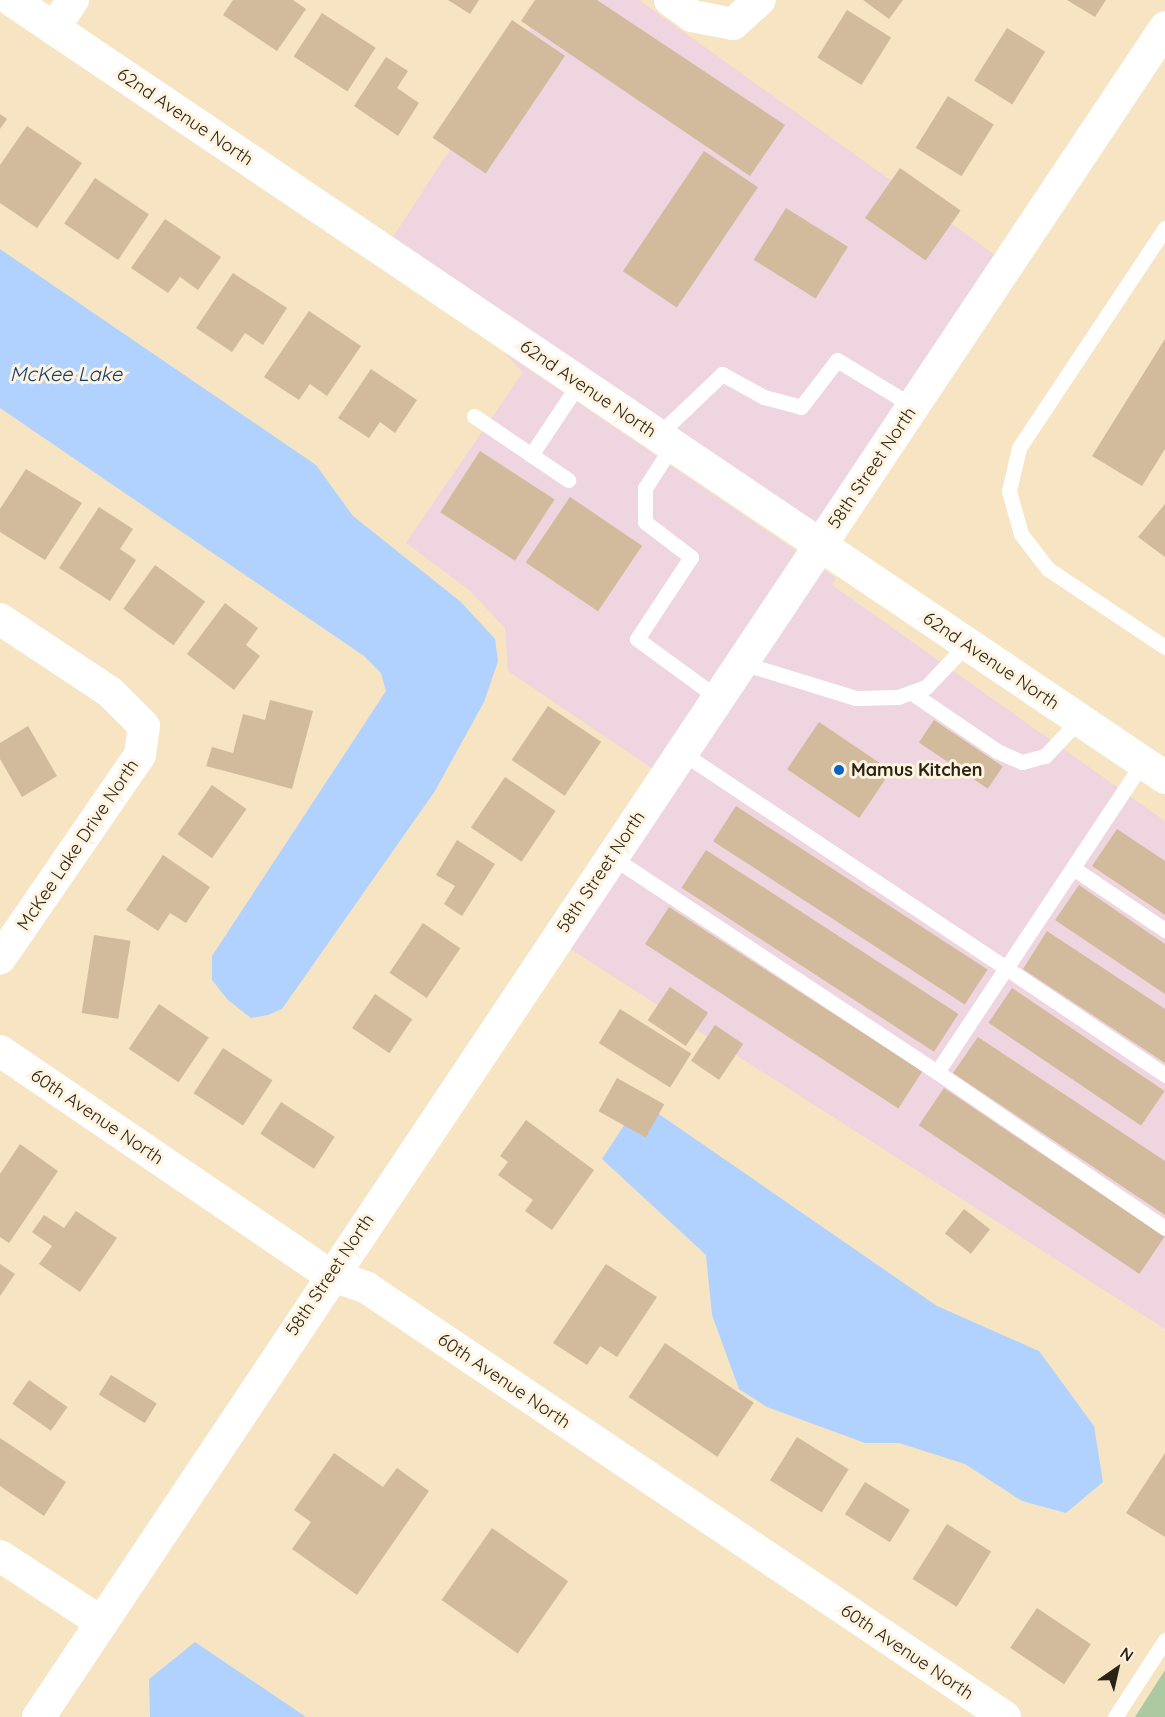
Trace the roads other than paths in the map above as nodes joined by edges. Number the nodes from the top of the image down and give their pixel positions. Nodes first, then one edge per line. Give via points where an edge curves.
1 (12, 0) edge
2 (73, 0) edge
3 (670, 0) edge
4 (760, 0) edge
5 (1165, 27) edge
6 (54, 28) junction
7 (1165, 228) edge
8 (579, 383) junction
9 (914, 406) junction
10 (474, 416) dead end
11 (665, 441) junction
12 (531, 455) junction
13 (568, 480) dead end
14 (820, 546) junction
15 (0, 619) edge
16 (967, 644) junction
17 (1165, 647) edge
18 (742, 663) junction
19 (912, 693) junction
20 (718, 698) junction
21 (1080, 720) junction
22 (682, 753) junction
23 (1154, 769) edge
24 (612, 857) junction
25 (1072, 868) junction
26 (1165, 930) edge
27 (0, 958) edge
28 (1006, 968) junction
29 (0, 1051) edge
30 (937, 1072) junction
31 (1165, 1075) edge
32 (1165, 1228) edge
33 (330, 1275) junction
34 (0, 1556) edge
35 (101, 1622) junction
36 (1165, 1640) edge
37 (38, 1717) edge
38 (1005, 1717) edge
39 (1115, 1717) edge

1 - 6 street, 62nd Avenue North
2 - 6 street
3 - 4 street via 693,16 733,24
5 - 9 street, 58th Street North
6 - 8 street, 62nd Avenue North
7 - 17 lane via 1019,448 1009,491 1021,534 1048,569
8 - 11 street, 62nd Avenue North
8 - 12 lane
9 - 11 lane via 837,360 801,407 764,397 722,374
9 - 14 street, 58th Street North
10 - 12 lane
11 - 14 street, 62nd Avenue North
11 - 20 lane via 645,488 645,522 691,556 637,639
12 - 13 lane
14 - 16 street, 62nd Avenue North
14 - 18 street, 58th Street North
15 - 27 street, McKee Lake Drive North via 110,692 144,726 140,755
16 - 19 lane via 926,687
16 - 21 street, 62nd Avenue North
18 - 19 lane via 856,699
18 - 20 street, 58th Street North
19 - 21 lane via 997,751 1023,762 1045,756
20 - 22 street, 58th Street North
21 - 23 street, 62nd Avenue North
22 - 24 street, 58th Street North
22 - 28 lane
23 - 25 lane
24 - 30 lane
24 - 33 street, 58th Street North
25 - 26 lane
25 - 28 lane
28 - 30 lane
28 - 31 lane
29 - 33 street, 60th Avenue North
30 - 32 lane
33 - 35 street, 58th Street North
33 - 38 street, 60th Avenue North via 367,1288
34 - 35 street
35 - 37 street, 58th Street North
36 - 39 lane

